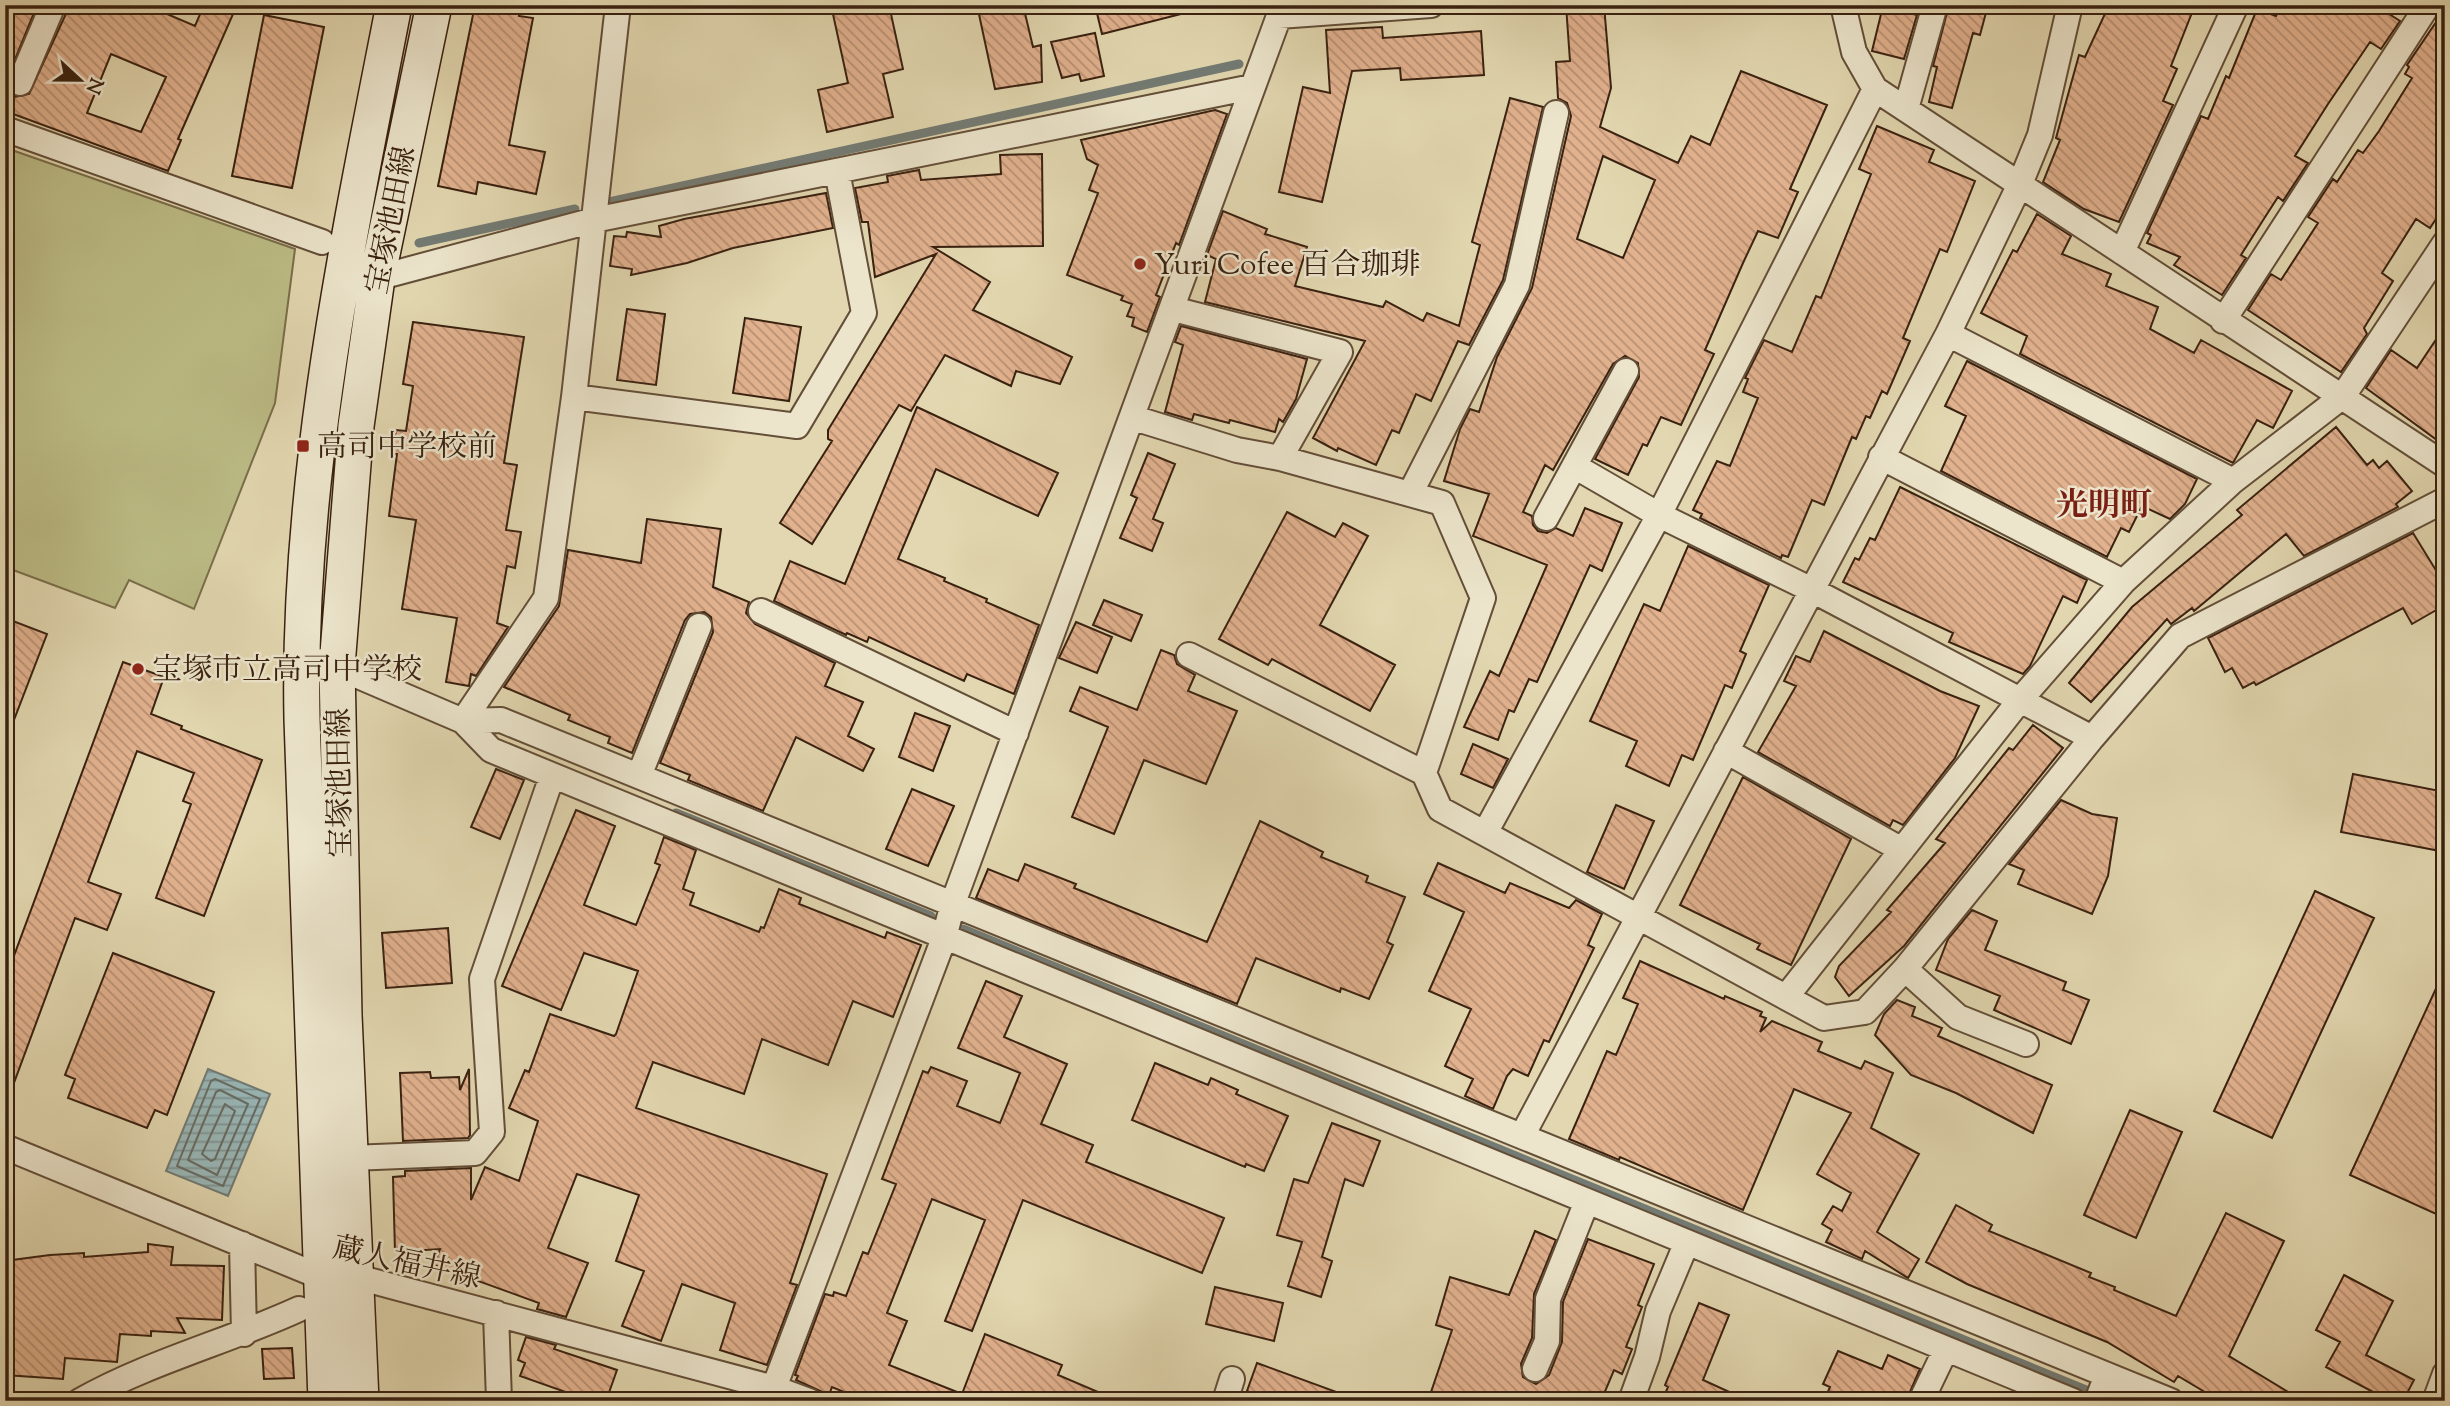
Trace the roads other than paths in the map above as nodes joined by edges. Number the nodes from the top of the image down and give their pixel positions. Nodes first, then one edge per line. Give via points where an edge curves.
1 (53, 5) edge
2 (433, 5) edge
3 (618, 5) edge
4 (1431, 5) edge
5 (1843, 5) edge
6 (1935, 5) edge
7 (2070, 5) edge
8 (2236, 5) edge
9 (2428, 5) edge
10 (393, 6) edge
11 (1281, 11) edge
12 (20, 83) dead end
13 (1252, 87) junction
14 (1875, 89) junction
15 (1906, 109) junction
16 (1556, 113) dead end
17 (5, 129) edge
18 (837, 171) junction
19 (2021, 184) junction
20 (594, 220) junction
21 (322, 242) dead end
22 (2445, 243) edge
23 (2122, 252) junction
24 (2436, 277) edge
25 (377, 278) junction
26 (1173, 309) junction
27 (2223, 321) junction
28 (1948, 334) junction
29 (1626, 371) dead end
30 (2343, 396) junction
31 (574, 397) junction
32 (1134, 418) junction
33 (1881, 457) junction
34 (1280, 458) junction
35 (2445, 465) edge
36 (1576, 467) junction
37 (2233, 481) junction
38 (1411, 492) junction
39 (2445, 500) edge
40 (1659, 515) junction
41 (1546, 518) dead end
42 (2123, 582) junction
43 (1812, 590) junction
44 (761, 611) dead end
45 (699, 626) dead end
46 (301, 654) junction
47 (1189, 655) dead end
48 (337, 666) junction
49 (2021, 700) junction
50 (463, 721) junction
51 (1016, 733) junction
52 (2092, 738) junction
53 (1726, 751) junction
54 (1424, 773) junction
55 (552, 776) junction
56 (639, 776) junction
57 (1485, 833) junction
58 (1902, 850) junction
59 (953, 903) junction
60 (1639, 917) junction
61 (944, 938) junction
62 (1905, 969) junction
63 (1786, 997) junction
64 (2026, 1044) dead end
65 (1522, 1136) junction
66 (5, 1147) edge
67 (351, 1158) junction
68 (1587, 1202) junction
69 (1687, 1242) junction
70 (242, 1244) junction
71 (321, 1277) junction
72 (357, 1277) junction
73 (299, 1309) dead end
74 (496, 1313) junction
75 (244, 1334) junction
76 (1946, 1349) junction
77 (1535, 1369) dead end
78 (2445, 1374) edge
79 (2107, 1375) junction
80 (771, 1394) edge
81 (80, 1401) edge
82 (326, 1401) edge
83 (361, 1401) edge
84 (499, 1401) edge
85 (808, 1401) edge
86 (1632, 1401) edge
87 (1921, 1401) edge
88 (2073, 1401) edge
89 (2096, 1401) edge
90 (2171, 1401) edge
91 (2435, 1401) edge

1 - 12 street
2 - 25 street, 宝塚池田線
3 - 20 street
4 - 11 street
5 - 14 street via 1854,52
6 - 15 street
7 - 19 street via 2040,135
8 - 23 street
9 - 27 street
10 - 46 street via 333,325 315,464
11 - 13 street
13 - 18 street
13 - 26 street
14 - 15 street
14 - 40 street
15 - 19 street
16 - 38 street via 1517,285
17 - 21 street
18 - 20 street
18 - 31 street via 864,313 797,426
19 - 23 street
19 - 28 street
20 - 25 street
20 - 31 street
22 - 24 street
23 - 27 street
24 - 30 street
25 - 48 street, 宝塚池田線 via 355,440
26 - 32 street
26 - 34 street via 1339,352
27 - 30 street
28 - 33 street
28 - 37 street
29 - 36 street
30 - 35 street
30 - 37 street
31 - 50 street via 546,598
32 - 34 street via 1237,450
32 - 51 street
33 - 42 street
33 - 43 street
34 - 38 street
36 - 40 street
36 - 41 street
37 - 42 street
38 - 54 street via 1442,503 1483,598
39 - 52 street via 2180,636
40 - 43 street
40 - 57 street
42 - 49 street
43 - 49 street
43 - 53 street
44 - 51 street
45 - 56 street
46 - 48 street
46 - 71 street
47 - 54 street
48 - 50 street
48 - 67 street, 宝塚池田線
49 - 52 street
49 - 58 street
50 - 55 street via 491,750
50 - 56 street via 501,720
51 - 59 street
52 - 62 street
53 - 58 street
53 - 60 street
54 - 57 street via 1440,809
55 - 61 street
55 - 67 street via 482,979 492,1132 475,1153
56 - 59 street
57 - 60 street
58 - 63 street
59 - 61 street
59 - 65 street
60 - 63 street
60 - 65 street
61 - 68 street
61 - 80 street
62 - 63 street via 1866,1012 1824,1018
62 - 64 street via 1958,1017
65 - 79 street
66 - 70 street, 蔵人福井線
67 - 72 street, 宝塚池田線
68 - 69 street
68 - 77 street via 1548,1299 1547,1341
69 - 76 street
69 - 86 street via 1658,1311
70 - 71 street, 蔵人福井線
70 - 75 street
71 - 72 street, 蔵人福井線
71 - 82 street
72 - 74 street, 蔵人福井線
72 - 83 street, 宝塚池田線
73 - 75 street
74 - 80 street, 蔵人福井線
74 - 84 street
75 - 81 street via 120,1378
76 - 87 street
76 - 88 street
78 - 91 street
79 - 89 street
79 - 90 street
80 - 85 street, 蔵人福井線

